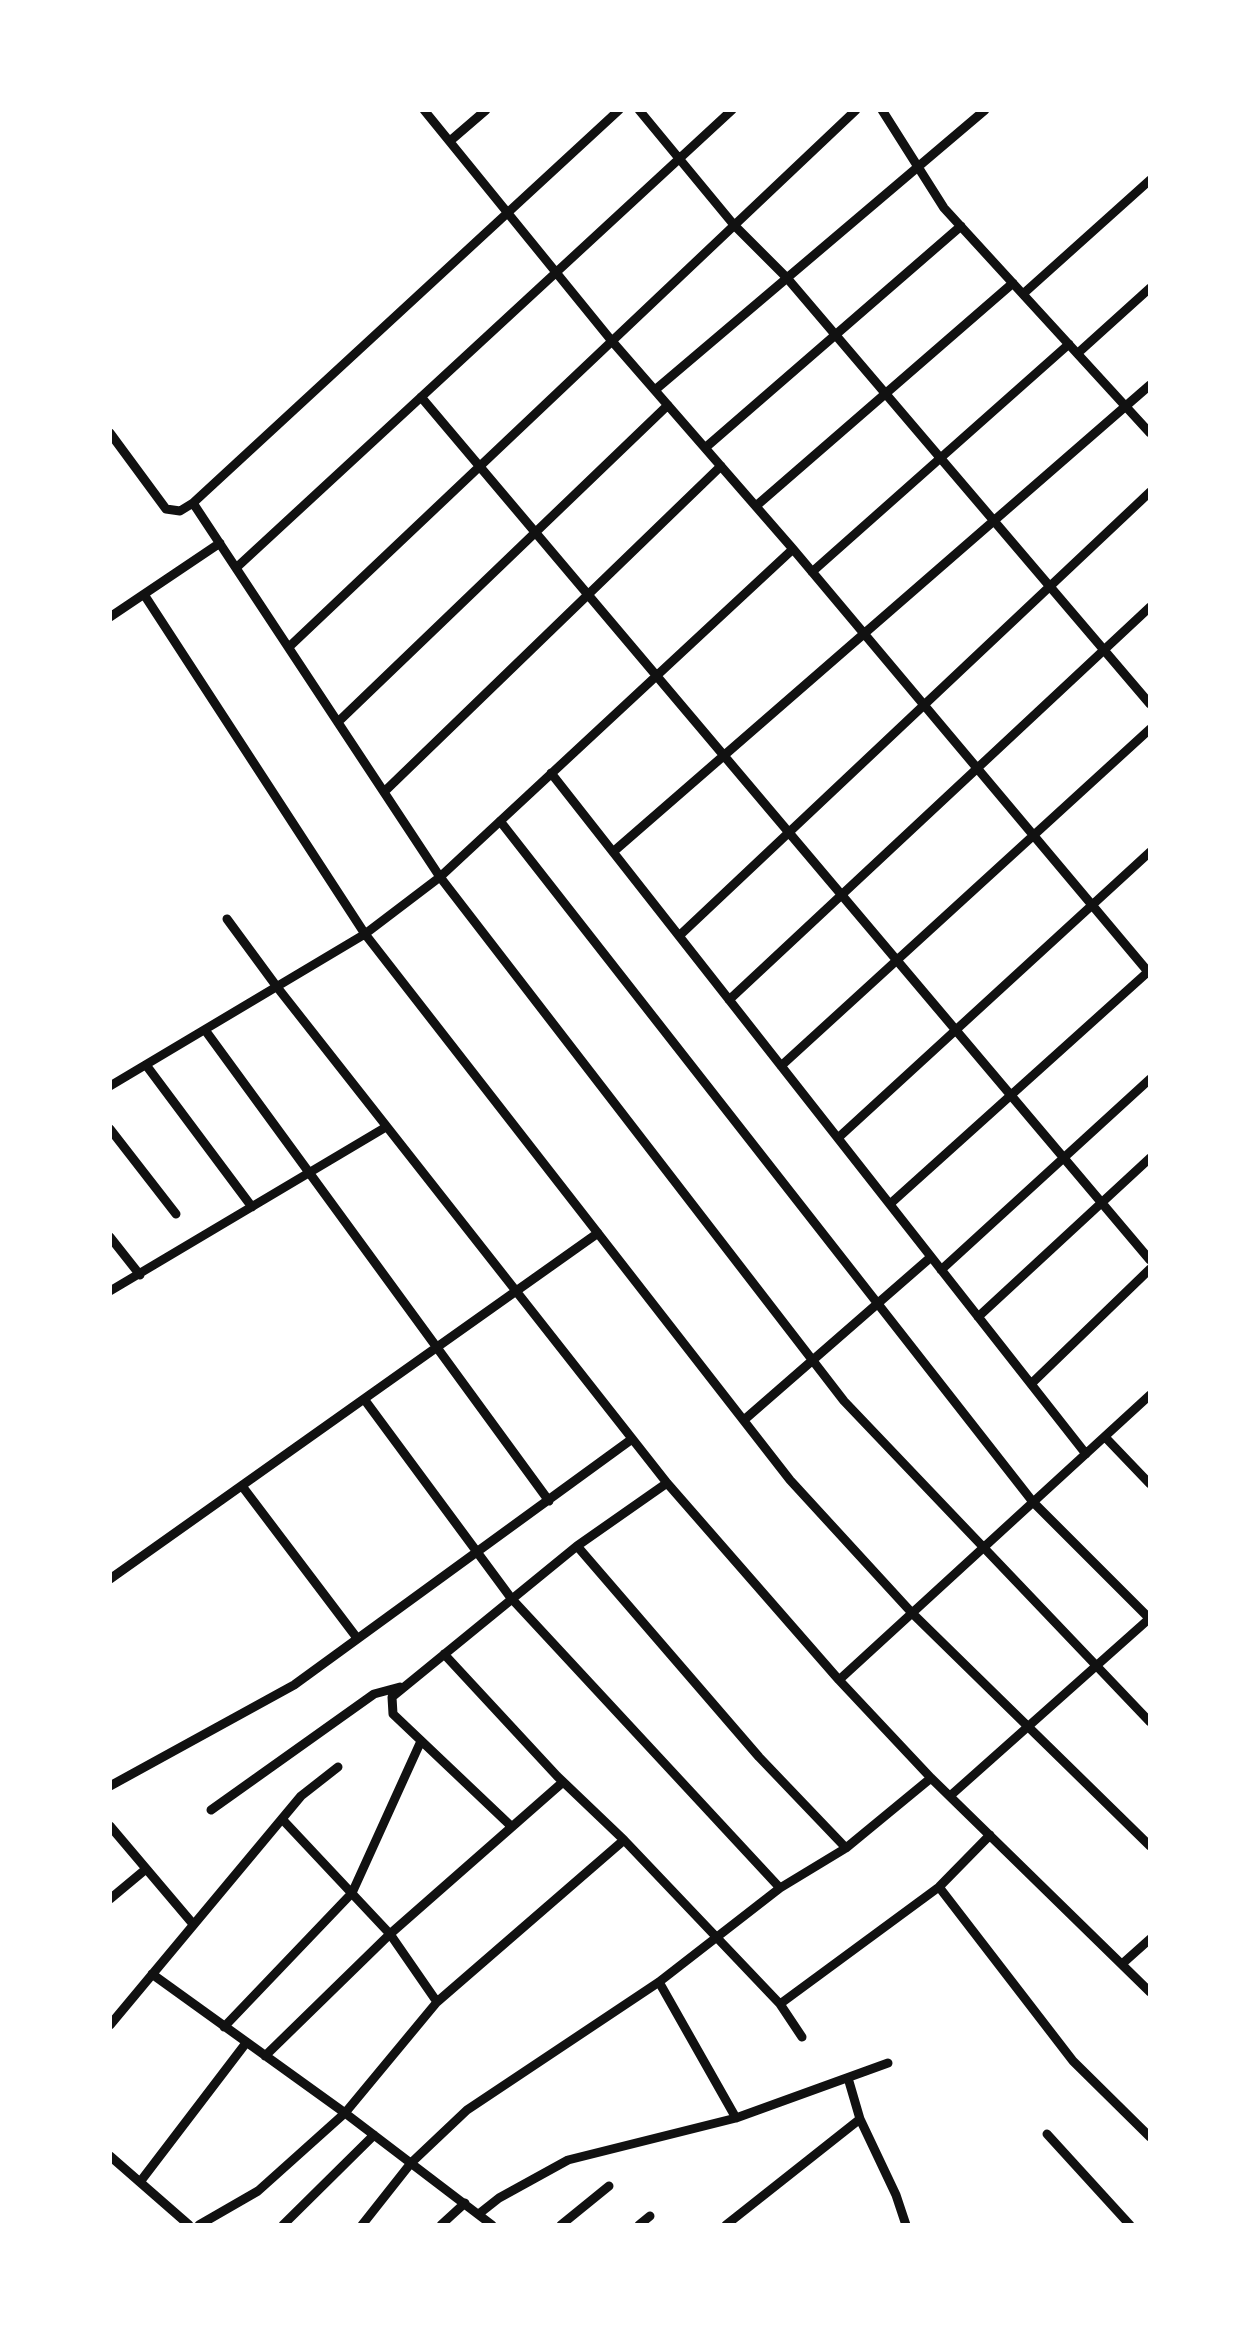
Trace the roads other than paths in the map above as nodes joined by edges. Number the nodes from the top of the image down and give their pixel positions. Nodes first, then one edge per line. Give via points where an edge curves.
1 (424, 110) edge
2 (486, 110) edge
3 (619, 110) edge
4 (640, 110) edge
5 (732, 110) edge
6 (856, 110) edge
7 (882, 110) edge
8 (985, 110) edge
9 (450, 142) junction
10 (680, 158) junction
11 (918, 166) junction
12 (1150, 180) edge
13 (508, 213) junction
14 (734, 225) junction
15 (961, 226) junction
16 (556, 272) junction
17 (786, 278) junction
18 (1014, 283) junction
19 (1150, 288) edge
20 (1023, 294) junction
21 (835, 335) junction
22 (612, 340) junction
23 (1069, 344) junction
24 (1078, 353) junction
25 (1150, 384) edge
26 (654, 390) junction
27 (886, 394) junction
28 (421, 397) junction
29 (668, 406) junction
30 (1126, 406) junction
31 (1150, 433) edge
32 (110, 434) edge
33 (705, 448) junction
34 (940, 458) junction
35 (479, 466) junction
36 (721, 466) junction
37 (1150, 492) edge
38 (194, 503) junction
39 (756, 506) junction
40 (994, 521) junction
41 (535, 532) junction
42 (220, 543) junction
43 (793, 549) junction
44 (236, 568) junction
45 (812, 572) junction
46 (1050, 586) junction
47 (588, 595) junction
48 (145, 596) junction
49 (1150, 608) edge
50 (110, 617) edge
51 (864, 634) junction
52 (288, 647) junction
53 (1104, 650) junction
54 (656, 676) junction
55 (1150, 704) edge
56 (924, 705) junction
57 (338, 722) junction
58 (1150, 729) edge
59 (724, 756) junction
60 (977, 768) junction
61 (552, 774) junction
62 (384, 792) junction
63 (500, 821) junction
64 (788, 832) junction
65 (1034, 836) junction
66 (613, 852) junction
67 (1150, 852) edge
68 (440, 876) junction
69 (842, 895) junction
70 (1092, 905) junction
71 (227, 918) dead end
72 (365, 934) junction
73 (679, 936) junction
74 (897, 960) junction
75 (1149, 972) edge
76 (276, 987) junction
77 (729, 1000) junction
78 (205, 1030) junction
79 (956, 1030) junction
80 (146, 1066) junction
81 (781, 1066) junction
82 (1150, 1079) edge
83 (110, 1086) edge
84 (1011, 1095) junction
85 (386, 1127) junction
86 (110, 1128) edge
87 (838, 1138) junction
88 (1064, 1158) junction
89 (1150, 1158) edge
90 (308, 1174) junction
91 (1102, 1202) junction
92 (890, 1204) junction
93 (252, 1207) junction
94 (176, 1214) dead end
95 (598, 1233) junction
96 (110, 1237) edge
97 (931, 1257) junction
98 (1150, 1260) edge
99 (1150, 1269) edge
100 (942, 1270) junction
101 (140, 1275) junction
102 (110, 1291) edge
103 (516, 1291) junction
104 (877, 1304) junction
105 (978, 1317) junction
106 (436, 1348) junction
107 (812, 1360) junction
108 (1031, 1384) junction
109 (1150, 1394) edge
110 (364, 1399) junction
111 (744, 1420) junction
112 (1105, 1437) junction
113 (632, 1438) junction
114 (1086, 1454) junction
115 (667, 1482) junction
116 (1150, 1484) edge
117 (242, 1486) junction
118 (549, 1501) junction
119 (1033, 1502) junction
120 (577, 1546) junction
121 (983, 1548) junction
122 (476, 1550) junction
123 (110, 1579) edge
124 (511, 1598) junction
125 (912, 1613) junction
126 (1150, 1618) edge
127 (357, 1638) junction
128 (444, 1654) junction
129 (1096, 1666) junction
130 (839, 1680) junction
131 (407, 1685) junction
132 (1150, 1722) edge
133 (1027, 1726) junction
134 (421, 1741) junction
135 (338, 1767) dead end
136 (931, 1778) junction
137 (563, 1782) junction
138 (110, 1786) edge
139 (950, 1796) junction
140 (211, 1810) dead end
141 (282, 1819) junction
142 (110, 1826) edge
143 (512, 1828) junction
144 (990, 1836) junction
145 (624, 1840) junction
146 (1150, 1846) edge
147 (846, 1848) junction
148 (146, 1869) junction
149 (939, 1886) junction
150 (780, 1888) junction
151 (352, 1893) junction
152 (110, 1898) edge
153 (192, 1924) junction
154 (390, 1934) junction
155 (717, 1938) junction
156 (1150, 1939) edge
157 (1122, 1964) junction
158 (152, 1974) junction
159 (659, 1982) junction
160 (1150, 1992) edge
161 (437, 2002) junction
162 (780, 2004) junction
163 (110, 2025) edge
164 (224, 2026) junction
165 (802, 2037) dead end
166 (246, 2042) junction
167 (264, 2056) junction
168 (888, 2063) dead end
169 (848, 2078) junction
170 (345, 2112) junction
171 (736, 2118) junction
172 (860, 2119) junction
173 (1047, 2134) dead end
174 (374, 2135) junction
175 (1150, 2137) edge
176 (110, 2156) edge
177 (411, 2163) junction
178 (140, 2182) junction
179 (610, 2186) dead end
180 (464, 2203) junction
181 (480, 2214) junction
182 (650, 2216) dead end
183 (190, 2225) edge
184 (199, 2225) edge
185 (283, 2225) edge
186 (362, 2225) edge
187 (442, 2225) edge
188 (492, 2225) edge
189 (561, 2225) edge
190 (639, 2225) edge
191 (726, 2225) edge
192 (906, 2225) edge
193 (1130, 2225) edge

1 - 9 street
2 - 9 street
3 - 13 street
4 - 10 street
5 - 10 street
6 - 14 street
7 - 11 street
8 - 11 street
9 - 13 street
10 - 14 street
10 - 16 street
11 - 15 street
11 - 17 street
12 - 20 street
13 - 16 street
13 - 38 street
14 - 17 street
14 - 22 street
15 - 18 street
15 - 21 street
16 - 22 street
16 - 28 street
17 - 21 street
17 - 26 street
18 - 20 street
18 - 27 street
19 - 24 street
20 - 23 street
21 - 27 street
21 - 33 street
22 - 26 street
22 - 35 street
23 - 24 street
23 - 34 street
24 - 30 street
25 - 30 street
26 - 29 street
27 - 34 street
27 - 39 street
28 - 35 street
28 - 44 street
29 - 33 street
29 - 41 street
30 - 31 street
30 - 40 street
32 - 38 street via 166,508 180,511
33 - 36 street
34 - 40 street
34 - 45 street
35 - 41 street
35 - 52 street
36 - 39 street
36 - 47 street
37 - 46 street
38 - 42 street
39 - 43 street
40 - 46 street
40 - 51 street
41 - 47 street
41 - 57 street
42 - 44 street
42 - 48 street
43 - 45 street
43 - 54 street
44 - 52 street
45 - 51 street
46 - 53 street
46 - 56 street
47 - 54 street
47 - 62 street
48 - 50 street
48 - 72 street
49 - 53 street
51 - 56 street
51 - 59 street
52 - 57 street
53 - 55 street
53 - 60 street
54 - 59 street
54 - 61 street
56 - 60 street
56 - 64 street
57 - 62 street
58 - 65 street
59 - 64 street
59 - 66 street
60 - 65 street
60 - 69 street
61 - 63 street
61 - 66 street
62 - 68 street
63 - 68 street
63 - 104 street
64 - 69 street
64 - 73 street
65 - 70 street
65 - 74 street
66 - 73 street
67 - 70 street
68 - 72 street
68 - 107 street
69 - 74 street
69 - 77 street
70 - 75 street
70 - 79 street
71 - 76 street
72 - 76 street
72 - 95 street
73 - 77 street
74 - 79 street
74 - 81 street
75 - 84 street
76 - 78 street
76 - 85 street
77 - 81 street
78 - 80 street
78 - 90 street
79 - 84 street
79 - 87 street
80 - 83 street
80 - 93 street
81 - 87 street
82 - 88 street
84 - 88 street
84 - 92 street
85 - 90 street
85 - 103 street
86 - 94 street
87 - 92 street
88 - 91 street
88 - 100 street
89 - 91 street
90 - 93 street
90 - 106 street
91 - 98 street
91 - 105 street
92 - 97 street
93 - 101 street
95 - 103 street
95 - 111 street
96 - 101 street
97 - 100 street
97 - 104 street
99 - 108 street
100 - 105 street
101 - 102 street
103 - 106 street
103 - 113 street
104 - 107 street
104 - 119 street
105 - 108 street
106 - 110 street
106 - 118 street
107 - 111 street
107 - 121 street
108 - 114 street
109 - 112 street
110 - 117 street
110 - 122 street
111 - 125 street
112 - 114 street
112 - 116 street
113 - 115 street
113 - 118 street
114 - 119 street
115 - 120 street
115 - 130 street
117 - 123 street
117 - 127 street
118 - 122 street
119 - 121 street
119 - 126 street
120 - 124 street
120 - 147 street via 759,1758
121 - 125 street
121 - 129 street
122 - 124 street
122 - 127 street
124 - 128 street
124 - 150 street
125 - 130 street
125 - 133 street
126 - 129 street
127 - 138 street via 294,1686
128 - 131 street
128 - 137 street
129 - 132 street
129 - 133 street
130 - 136 street
131 - 134 street via 392,1698 393,1714
131 - 140 street via 374,1694
133 - 139 street
133 - 146 street
134 - 143 street
134 - 151 street
135 - 141 street
136 - 139 street
136 - 147 street
137 - 143 street
137 - 145 street
139 - 144 street
141 - 151 street
141 - 153 street
142 - 148 street
143 - 154 street
144 - 149 street
144 - 157 street
145 - 155 street
145 - 161 street
147 - 150 street
148 - 152 street
148 - 153 street
149 - 162 street
149 - 175 street via 1072,2061
150 - 155 street
151 - 154 street
151 - 164 street
153 - 158 street
154 - 161 street
154 - 167 street
155 - 159 street
155 - 162 street
156 - 157 street
157 - 160 street
158 - 163 street
158 - 164 street
159 - 171 street
159 - 177 street via 467,2110
161 - 170 street
162 - 165 street
164 - 166 street
166 - 167 street
166 - 178 street
167 - 170 street
168 - 169 street
169 - 171 street
169 - 172 street
170 - 174 street
170 - 184 street via 258,2191
171 - 181 street via 568,2160
172 - 191 street
172 - 192 street
173 - 193 street
174 - 177 street
174 - 185 street
176 - 178 street
177 - 180 street
177 - 186 street
178 - 183 street
179 - 189 street
180 - 181 street
180 - 187 street
181 - 188 street
182 - 190 street

